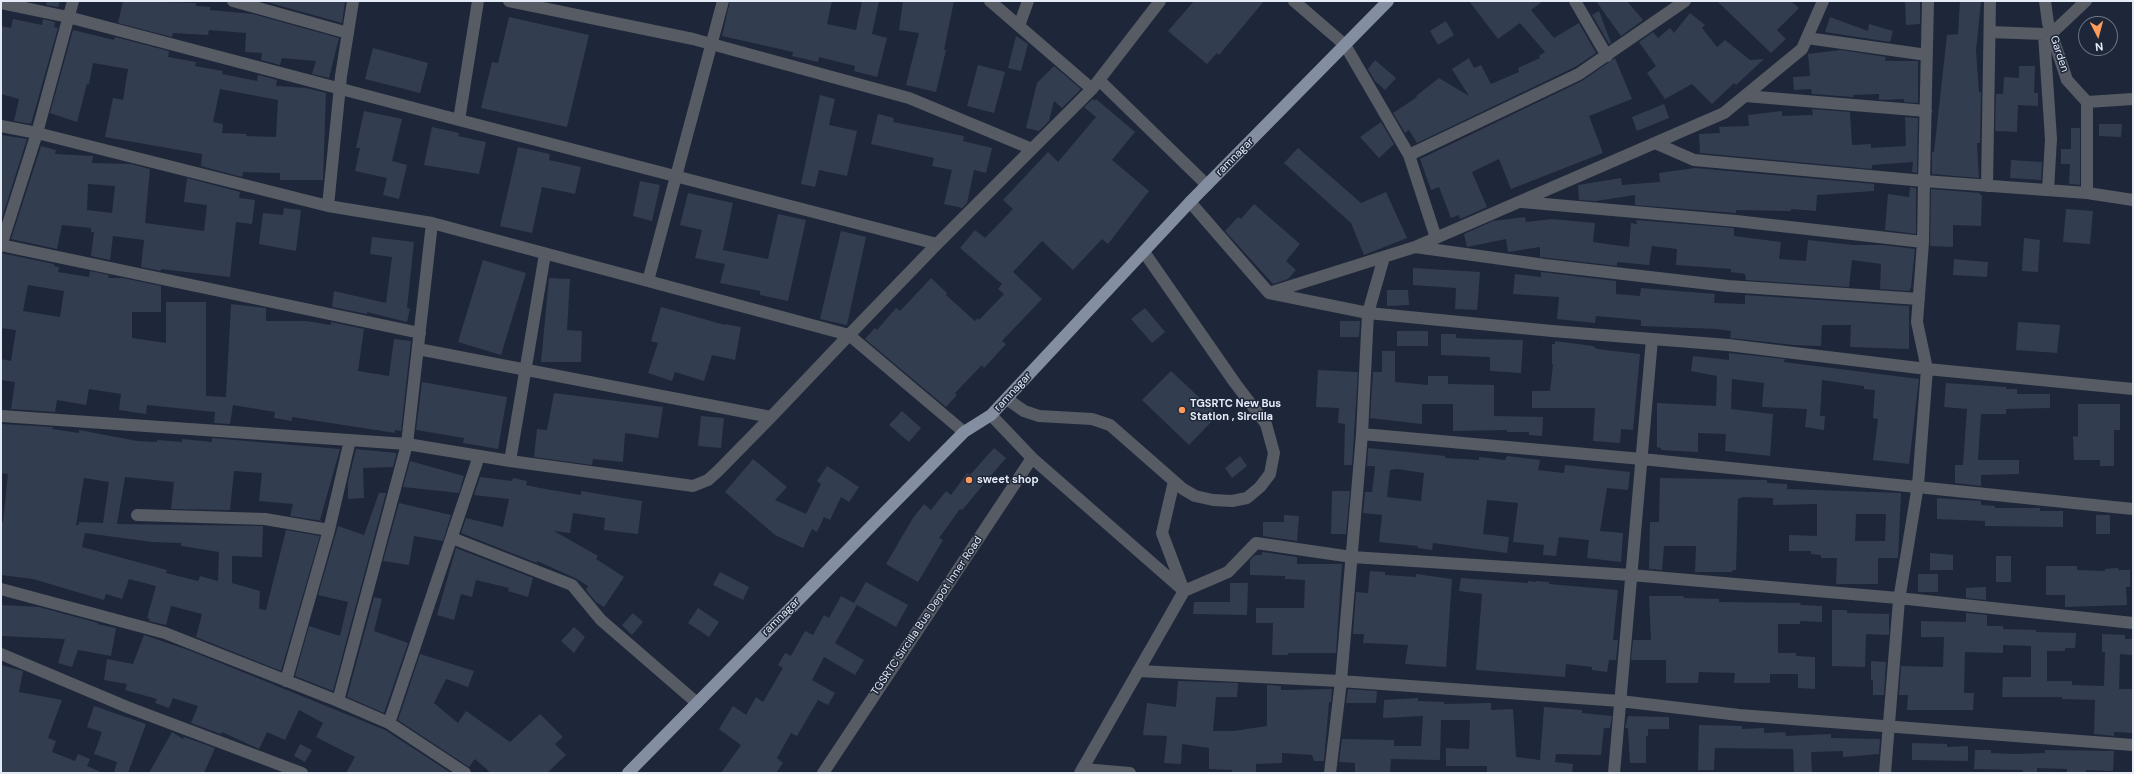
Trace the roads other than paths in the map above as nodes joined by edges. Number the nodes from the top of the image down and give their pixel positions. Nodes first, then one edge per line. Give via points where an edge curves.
1 (73, 1) edge
2 (233, 1) edge
3 (353, 1) edge
4 (478, 1) edge
5 (509, 1) edge
6 (723, 1) edge
7 (990, 1) edge
8 (1028, 1) edge
9 (1160, 1) edge
10 (1294, 1) edge
11 (1388, 1) edge
12 (1575, 1) edge
13 (1823, 1) edge
14 (1928, 1) edge
15 (1990, 1) edge
16 (2045, 1) edge
17 (2086, 1) edge
18 (1, 3) edge
19 (1678, 3) edge
20 (68, 17) junction
21 (1019, 26) junction
22 (348, 32) junction
23 (1990, 32) junction
24 (2052, 33) junction
25 (1807, 38) junction
26 (710, 44) junction
27 (1345, 45) junction
28 (1927, 55) junction
29 (1607, 56) junction
30 (1095, 85) junction
31 (340, 89) junction
32 (1745, 96) junction
33 (2133, 100) edge
34 (2087, 102) junction
35 (1926, 111) junction
36 (459, 120) junction
37 (1, 126) edge
38 (38, 133) junction
39 (1655, 143) junction
40 (1032, 149) junction
41 (1409, 155) junction
42 (676, 176) junction
43 (1924, 181) junction
44 (1207, 185) junction
45 (1987, 186) junction
46 (2048, 190) junction
47 (2087, 193) junction
48 (2133, 200) edge
49 (1190, 202) junction
50 (1521, 202) junction
51 (328, 206) junction
52 (432, 223) junction
53 (1436, 238) junction
54 (1923, 242) junction
55 (937, 244) junction
56 (1, 245) edge
57 (1415, 247) junction
58 (1144, 252) junction
59 (545, 254) junction
60 (1384, 257) junction
61 (648, 281) junction
62 (1269, 293) junction
63 (1919, 299) junction
64 (1368, 313) junction
65 (420, 333) junction
66 (849, 335) junction
67 (1652, 339) junction
68 (418, 349) junction
69 (1927, 369) junction
70 (525, 370) junction
71 (2133, 389) edge
72 (1007, 399) junction
73 (991, 415) junction
74 (1, 416) edge
75 (770, 417) junction
76 (964, 432) junction
77 (1362, 434) junction
78 (350, 440) junction
79 (407, 444) junction
80 (479, 456) junction
81 (1032, 458) junction
82 (1642, 459) junction
83 (510, 461) junction
84 (1174, 481) junction
85 (1918, 486) junction
86 (2133, 509) edge
87 (137, 515) dead end
88 (329, 530) junction
89 (452, 538) junction
90 (1352, 557) junction
91 (1631, 575) junction
92 (1, 589) edge
93 (1184, 592) junction
94 (1899, 598) junction
95 (2133, 622) edge
96 (1, 654) edge
97 (1138, 671) junction
98 (286, 680) junction
99 (1341, 681) junction
100 (338, 701) junction
101 (1620, 701) junction
102 (697, 703) junction
103 (389, 723) junction
104 (1889, 727) junction
105 (2133, 745) edge
106 (1081, 771) edge
107 (302, 773) edge
108 (465, 773) edge
109 (628, 773) edge
110 (823, 773) edge
111 (1130, 773) edge
112 (1330, 773) edge
113 (1614, 773) edge
114 (1885, 773) edge

1 - 20 street
2 - 22 street
3 - 22 street
4 - 36 street
5 - 26 street
6 - 26 street
7 - 21 street
8 - 21 street
9 - 30 street
10 - 27 street
11 - 27 main road, ramnagar
12 - 29 street
13 - 25 street
14 - 28 street
15 - 23 street
16 - 24 street, Garden
17 - 24 street
18 - 20 street
19 - 29 street
20 - 31 street
20 - 38 street
21 - 30 street
22 - 31 street
23 - 45 street
23 - 46 street via 2044,34 2051,139
24 - 34 street, Garden via 2067,80
25 - 28 street
25 - 32 street via 1802,49
26 - 40 street via 909,98
26 - 42 street
27 - 41 street
27 - 44 main road, ramnagar
28 - 35 street
29 - 41 street via 1579,74
30 - 40 street
30 - 44 street
31 - 36 street
31 - 51 street
32 - 35 street
32 - 39 street via 1724,113
33 - 34 street
34 - 47 street
35 - 43 street
36 - 42 street
37 - 38 street
38 - 51 street
38 - 56 street
39 - 43 street via 1694,160
39 - 50 street
40 - 55 street
41 - 53 street
42 - 55 street
42 - 61 street
43 - 45 street
43 - 54 street
44 - 49 main road, ramnagar
45 - 46 street
46 - 47 street
47 - 48 street
49 - 58 main road, ramnagar
49 - 62 street
50 - 53 street
50 - 54 street via 1736,221
51 - 52 street
52 - 59 street
52 - 65 street
53 - 57 street
54 - 63 street
55 - 66 street
56 - 65 street
57 - 60 street
57 - 63 street via 1728,286
58 - 72 main road, ramnagar
58 - 84 street via 1235,384 1266,424 1274,454 1270,474 1260,488 1247,498 1232,501 1201,498
59 - 61 street
59 - 70 street
60 - 62 street
60 - 64 street
61 - 66 street
62 - 64 street
63 - 69 street via 1917,322
64 - 67 street
64 - 77 street
65 - 68 street
66 - 75 street
66 - 76 street
67 - 69 street via 1728,345
67 - 82 street
68 - 70 street
68 - 79 street
69 - 71 street
69 - 85 street
70 - 75 street
70 - 83 street
72 - 73 main road, ramnagar
72 - 84 street via 1024,411 1039,416 1092,419 1110,425
73 - 76 main road, ramnagar
73 - 81 street
74 - 78 street
75 - 83 street via 708,480 693,486
76 - 102 main road, ramnagar
77 - 82 street
77 - 90 street
78 - 79 street
78 - 88 street
79 - 80 street
79 - 100 street
80 - 83 street
80 - 89 street
81 - 93 street
81 - 110 street, TGSRTC Sircilla Bus Depot Inner Road
82 - 85 street
82 - 91 street
84 - 93 street via 1162,533
85 - 86 street
85 - 94 street
87 - 88 street via 265,519
88 - 98 street
89 - 102 street via 572,585 601,620
89 - 103 street
90 - 91 street
90 - 93 street via 1256,543 1228,572
90 - 99 street
91 - 94 street
91 - 101 street
92 - 98 street via 165,634
93 - 97 street
94 - 95 street
94 - 104 street
96 - 107 street via 127,707
97 - 99 street
97 - 106 street
98 - 100 street
99 - 101 street
99 - 112 street
100 - 103 street
101 - 104 street via 1739,715
101 - 113 street
102 - 109 main road, ramnagar
103 - 108 street
104 - 105 street
104 - 114 street
106 - 111 street

